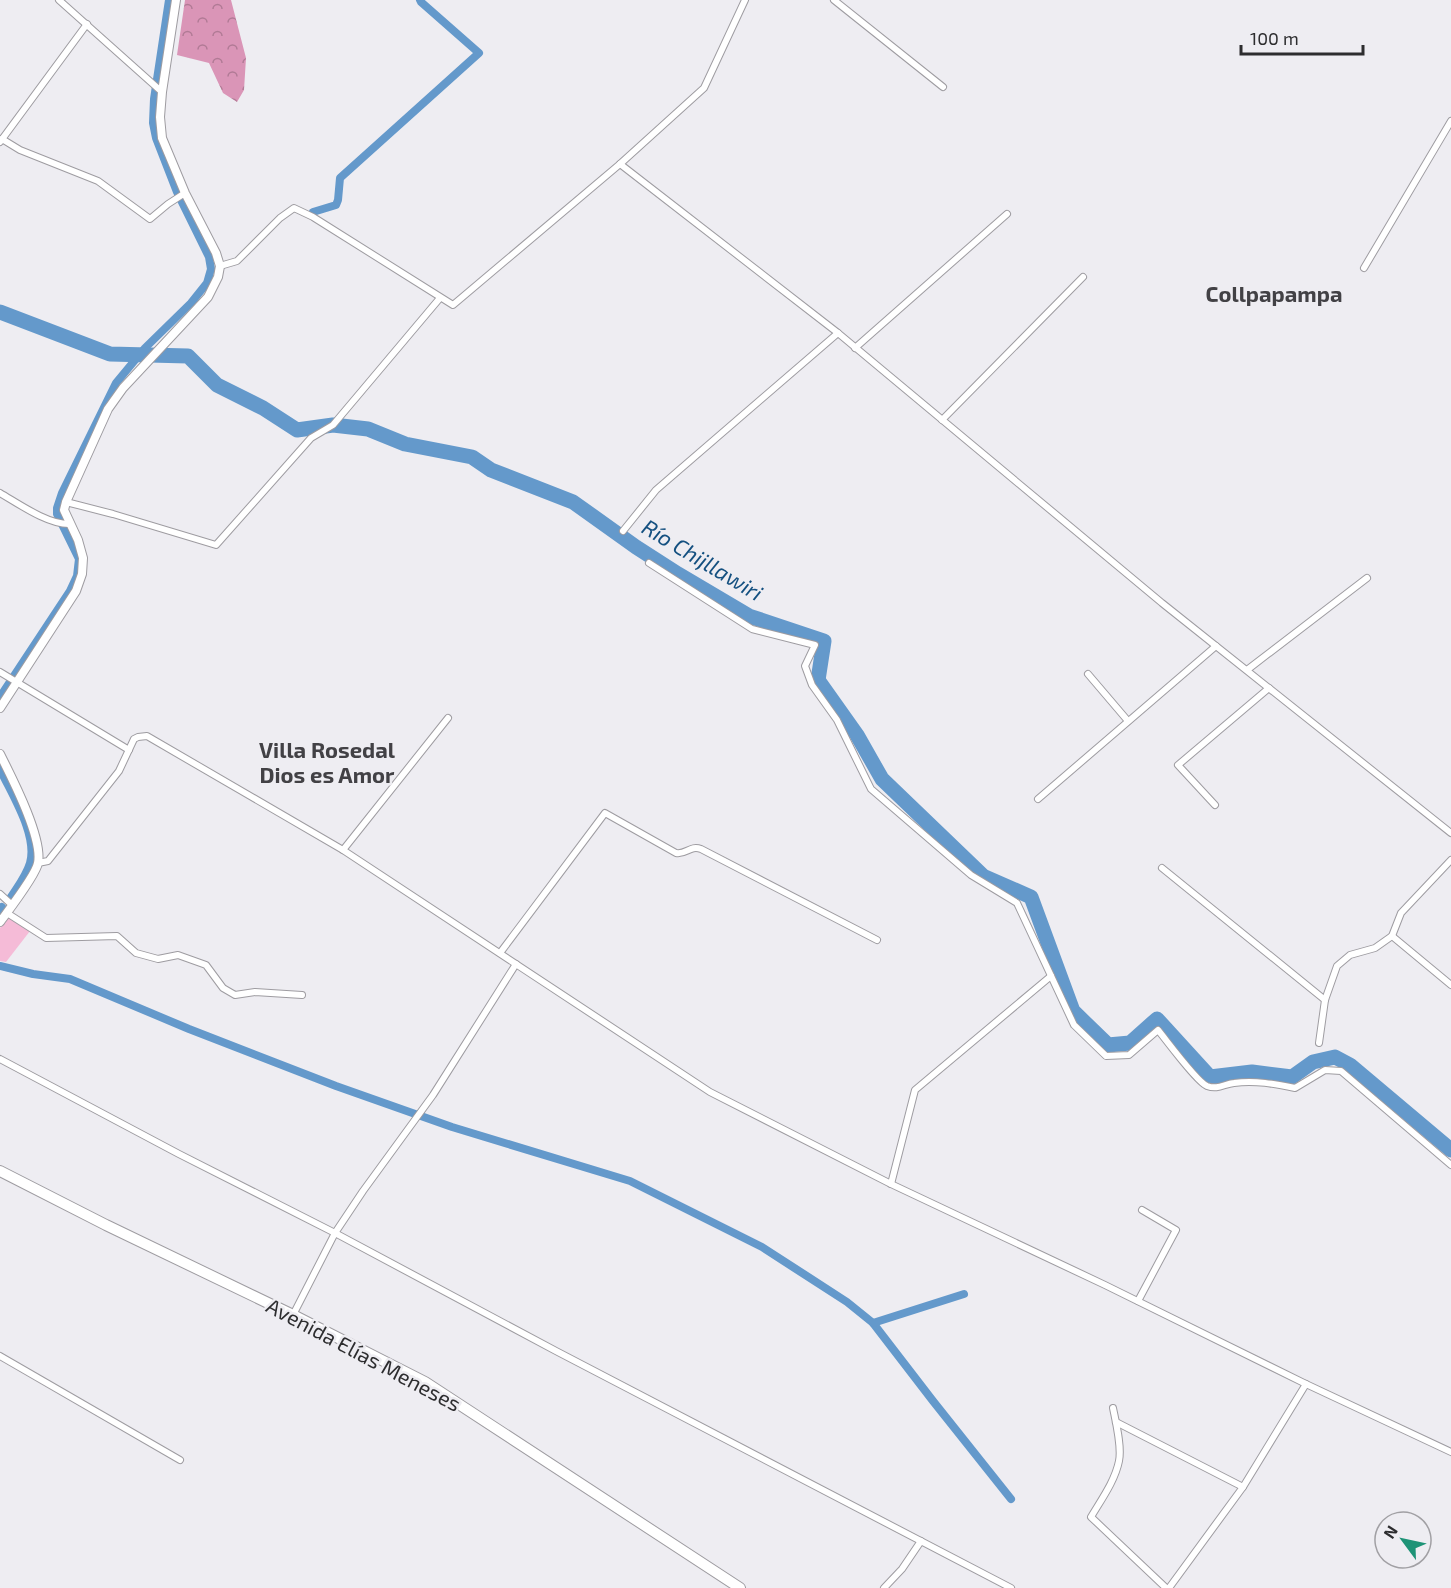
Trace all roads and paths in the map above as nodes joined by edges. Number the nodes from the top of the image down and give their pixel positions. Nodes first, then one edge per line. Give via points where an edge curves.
1 (59, 0) edge
2 (176, 0) edge
3 (834, 0) edge
4 (744, 1) edge
5 (87, 24) junction
6 (943, 87) dead end
7 (160, 90) junction
8 (1451, 121) edge
9 (1, 140) edge
10 (620, 164) junction
11 (181, 196) junction
12 (1007, 214) dead end
13 (220, 266) junction
14 (1364, 268) dead end
15 (1083, 277) dead end
16 (440, 298) junction
17 (838, 333) junction
18 (855, 348) junction
19 (942, 420) junction
20 (0, 493) edge
21 (66, 502) junction
22 (67, 524) junction
23 (623, 531) dead end
24 (649, 562) dead end
25 (1367, 578) dead end
26 (1216, 646) junction
27 (1247, 670) junction
28 (3, 674) edge
29 (1088, 674) dead end
30 (15, 682) junction
31 (1269, 688) junction
32 (0, 708) edge
33 (448, 718) dead end
34 (1128, 722) junction
35 (129, 750) junction
36 (0, 754) edge
37 (1038, 799) dead end
38 (1215, 805) dead end
39 (1451, 833) edge
40 (343, 850) junction
41 (1451, 860) edge
42 (38, 863) junction
43 (1162, 868) dead end
44 (0, 894) edge
45 (10, 909) junction
46 (0, 922) edge
47 (1392, 936) junction
48 (877, 940) dead end
49 (500, 953) junction
50 (516, 964) junction
51 (1052, 976) junction
52 (1451, 985) edge
53 (302, 995) dead end
54 (1325, 1000) junction
55 (1319, 1043) dead end
56 (0, 1059) edge
57 (1451, 1165) edge
58 (0, 1171) edge
59 (891, 1184) junction
60 (1142, 1210) dead end
61 (335, 1233) junction
62 (1138, 1302) junction
63 (293, 1315) junction
64 (0, 1356) edge
65 (1306, 1384) junction
66 (1113, 1408) dead end
67 (1116, 1422) junction
68 (1451, 1452) edge
69 (180, 1460) dead end
70 (1243, 1487) junction
71 (921, 1541) junction
72 (740, 1588) edge
73 (884, 1588) edge
74 (1011, 1588) edge
75 (1168, 1588) edge

1 - 5 street
2 - 7 street
3 - 6 street
4 - 10 street via 704,88
5 - 7 street
5 - 9 street
7 - 11 street via 162,138
8 - 14 street
9 - 11 street via 98,182 150,219
10 - 16 street via 453,305
10 - 17 street
11 - 13 street
12 - 18 street
13 - 16 street via 237,261 294,208
13 - 21 street via 208,297 108,409
15 - 19 street
16 - 21 street via 333,425 311,438 216,546
17 - 18 street
17 - 23 street via 656,490
18 - 19 street
19 - 26 street
20 - 22 street via 33,512
21 - 22 street
22 - 30 street via 78,540 82,574 76,591
24 - 51 street via 752,630 815,645 805,666 812,685 837,720 872,789 971,875 1017,903
25 - 27 street
26 - 27 street
26 - 34 street
27 - 31 street
28 - 30 street
29 - 34 street
30 - 32 street
30 - 35 street
31 - 38 street via 1178,765
31 - 39 street
33 - 40 street
34 - 37 street
35 - 40 street via 134,739 147,736
35 - 42 street via 119,771 48,861
36 - 42 street via 36,834
40 - 49 street
41 - 47 street via 1401,913
42 - 45 street
43 - 54 street
44 - 45 street
45 - 46 street
45 - 53 street via 46,938 117,936 136,953 158,959 178,955 206,965 223,988 235,995
47 - 52 street
47 - 54 street via 1375,948 1350,955 1337,966
48 - 49 street via 700,849 692,847 676,853 605,813
49 - 50 street
50 - 59 street via 710,1092
50 - 61 street via 433,1095
51 - 57 street via 1074,1025 1106,1056 1129,1055 1158,1030 1205,1086 1266,1082 1294,1088 1325,1070 1341,1071
51 - 59 street via 915,1090
54 - 55 street
56 - 61 street
58 - 63 main road, Avenida Elías Meneses
59 - 62 street
60 - 62 street via 1176,1230
61 - 63 street
61 - 71 street
62 - 65 street
63 - 72 main road, Avenida Elías Meneses via 424,1382
64 - 69 street
65 - 68 street
65 - 70 street
66 - 67 street
67 - 70 street
67 - 75 street via 1118,1466 1091,1517
70 - 75 street
71 - 73 street
71 - 74 street

